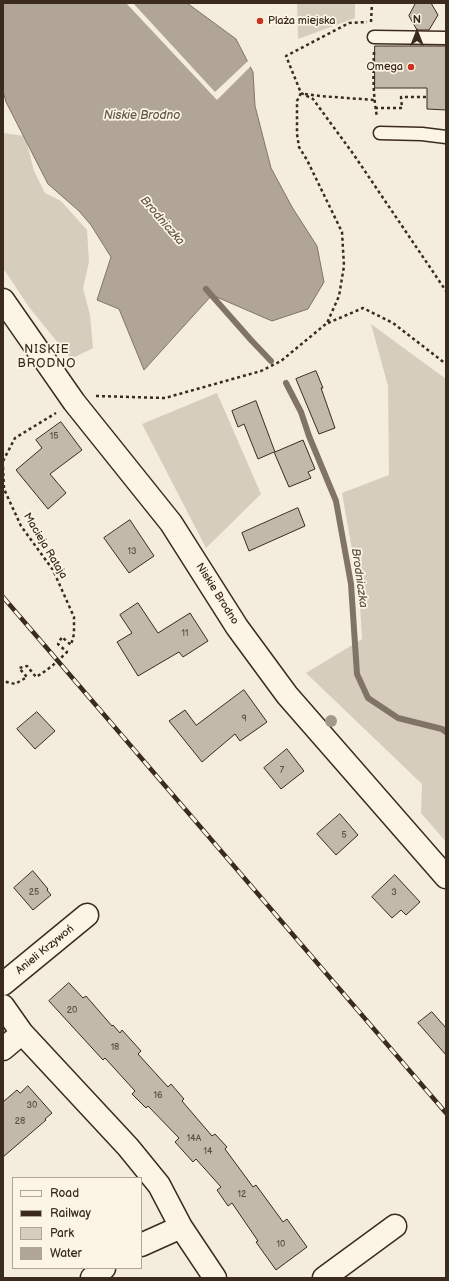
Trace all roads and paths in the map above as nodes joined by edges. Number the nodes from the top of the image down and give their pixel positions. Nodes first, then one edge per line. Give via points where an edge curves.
1 (372, 3) edge
2 (374, 37) dead end
3 (446, 38) edge
4 (374, 54) dead end
5 (301, 93) junction
6 (427, 98) dead end
7 (376, 108) dead end
8 (380, 133) dead end
9 (446, 137) edge
10 (446, 291) edge
11 (3, 300) edge
12 (327, 323) junction
13 (446, 364) edge
14 (74, 402) junction
15 (3, 461) edge
16 (3, 467) edge
17 (3, 681) edge
18 (446, 877) edge
19 (87, 915) dead end
20 (3, 984) edge
21 (3, 1006) edge
22 (22, 1033) junction
23 (3, 1049) edge
24 (394, 1226) dead end
25 (181, 1227) junction
26 (142, 1245) edge
27 (103, 1269) edge
28 (92, 1278) edge
29 (215, 1278) edge
30 (324, 1278) edge

1 - 5 path via 371,22 349,23 286,56
2 - 3 lane
4 - 5 path via 374,100
5 - 10 path via 313,99
5 - 12 path via 298,101 299,147 342,232 344,266 339,296
6 - 7 path via 402,97 402,108
8 - 9 lane
11 - 14 street, Niskie Brodno
12 - 13 path via 363,308 393,323
12 - 14 path via 281,361 261,371 165,398 92,396
14 - 15 path via 15,438
14 - 18 street, Niskie Brodno via 171,523 237,627 287,695
16 - 17 path, Macieja Rataja via 4,488 21,526 53,570 74,617 71,645 62,637 58,644 67,652 58,661 36,677 27,666 19,668 27,677 15,684
19 - 20 street, Anieli Krzywoń
21 - 22 street
22 - 23 street
22 - 25 street via 128,1147 159,1185
24 - 30 street
25 - 26 street
25 - 29 street
27 - 28 street

